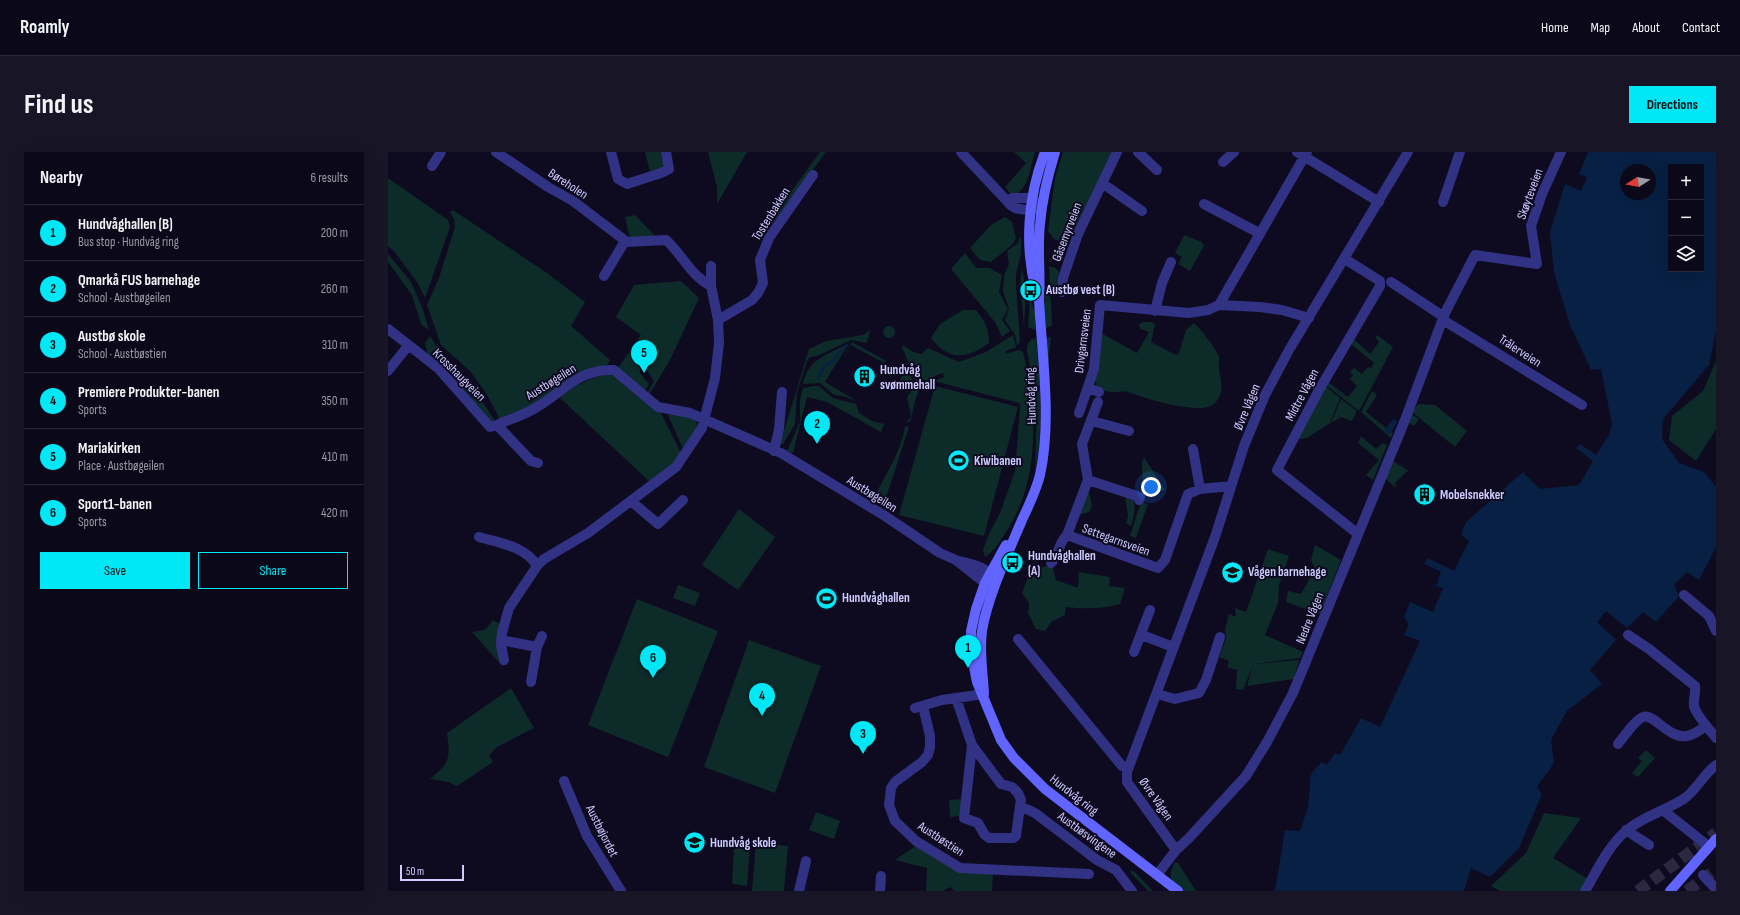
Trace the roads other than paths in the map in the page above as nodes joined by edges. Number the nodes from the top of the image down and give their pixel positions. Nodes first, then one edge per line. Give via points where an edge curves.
1 (496, 152) edge
2 (611, 152) edge
3 (666, 152) edge
4 (961, 152) edge
5 (1045, 152) edge
6 (1055, 152) edge
7 (1117, 152) edge
8 (1138, 152) edge
9 (1234, 152) edge
10 (1408, 152) edge
11 (1460, 152) edge
12 (1560, 152) edge
13 (439, 153) edge
14 (1303, 153) edge
15 (1223, 162) dead end
16 (432, 166) dead end
17 (1157, 170) dead end
18 (813, 175) dead end
19 (1102, 183) junction
20 (1032, 198) junction
21 (1007, 201) junction
22 (1379, 202) junction
23 (1442, 202) dead end
24 (1204, 204) dead end
25 (1042, 207) junction
26 (1030, 211) junction
27 (1142, 211) dead end
28 (1259, 233) junction
29 (625, 241) junction
30 (1345, 259) junction
31 (1521, 261) joint
32 (1171, 262) dead end
33 (711, 266) dead end
34 (604, 276) dead end
35 (1391, 282) dead end
36 (711, 286) junction
37 (1062, 292) dead end
38 (1039, 300) junction
39 (1219, 305) junction
40 (1155, 311) junction
41 (1309, 318) junction
42 (1444, 318) junction
43 (718, 320) junction
44 (388, 329) edge
45 (408, 346) junction
46 (388, 371) edge
47 (1088, 388) junction
48 (782, 392) dead end
49 (1582, 405) dead end
50 (1079, 413) dead end
51 (705, 419) junction
52 (1092, 421) junction
53 (494, 426) junction
54 (1129, 431) dead end
55 (1193, 449) dead end
56 (774, 451) junction
57 (538, 463) dead end
58 (1088, 480) junction
59 (1231, 486) junction
60 (1200, 489) junction
61 (1036, 491) junction
62 (683, 500) dead end
63 (1139, 500) dead end
64 (631, 501) junction
65 (1358, 534) junction
66 (1067, 535) junction
67 (479, 536) dead end
68 (956, 560) junction
69 (1051, 564) dead end
70 (537, 566) junction
71 (989, 572) junction
72 (985, 582) junction
73 (997, 584) junction
74 (1684, 595) dead end
75 (1150, 610) dead end
76 (1716, 631) edge
77 (1142, 635) junction
78 (1628, 635) dead end
79 (542, 636) dead end
80 (1220, 637) dead end
81 (1018, 639) dead end
82 (501, 640) junction
83 (537, 647) junction
84 (1173, 648) junction
85 (1134, 652) dead end
86 (504, 660) dead end
87 (531, 682) dead end
88 (984, 694) junction
89 (1157, 694) junction
90 (956, 698) junction
91 (1706, 726) junction
92 (1716, 738) edge
93 (1618, 744) dead end
94 (972, 745) junction
95 (1716, 765) edge
96 (1122, 766) dead end
97 (564, 781) dead end
98 (1020, 806) junction
99 (1664, 811) junction
100 (1626, 830) junction
101 (1716, 839) edge
102 (1649, 845) dead end
103 (1708, 846) junction
104 (1176, 850) junction
105 (806, 861) dead end
106 (1088, 874) dead end
107 (1157, 875) junction
108 (1703, 875) dead end
109 (881, 876) dead end
110 (1126, 889) edge
111 (1716, 889) edge
112 (621, 891) edge
113 (799, 891) edge
114 (880, 891) edge
115 (1178, 891) edge
116 (1585, 891) edge
117 (1670, 891) edge

1 - 29 street, Børeholen via 573,201
2 - 3 street via 618,179 627,184 669,169
4 - 21 street
5 - 20 main road, Hundvåg ring
6 - 25 main road, Hundvåg ring
7 - 19 street, Gåsemyrveien
8 - 17 street
9 - 15 street
10 - 22 street, Øvre Vågen
11 - 23 street
12 - 31 street, Skøyteveien via 1531,226 1537,264
13 - 16 street
14 - 22 street
14 - 28 street via 1268,221
18 - 43 street, Tostenbakken via 769,238 760,260 763,283 758,293 752,300
19 - 27 street
19 - 37 street, Gåsemyrveien via 1078,234 1063,278
20 - 21 street via 1012,198
20 - 25 street
20 - 26 main road, Hundvåg ring
21 - 26 street via 1014,207
22 - 30 street, Øvre Vågen
24 - 28 street
25 - 26 street
25 - 38 main road, Hundvåg ring
26 - 38 main road, Hundvåg ring via 1030,253
28 - 39 street
29 - 34 street
29 - 36 street via 666,240 685,264
30 - 41 street, Øvre Vågen
30 - 65 street, Midtre Vågen via 1374,276 1380,281 1380,286 1319,390 1277,470
31 - 42 street, Nedre Vågen via 1475,255
32 - 40 street via 1162,283
33 - 36 street
35 - 42 street
36 - 43 street
38 - 61 main road, Hundvåg ring via 1045,423 1043,456
39 - 40 street, Drivgarnsveien via 1193,312
39 - 41 street, Drivgarnsveien via 1271,308
40 - 47 street, Drivgarnsveien via 1100,305 1096,358
41 - 59 street, Øvre Vågen via 1268,390 1244,446
42 - 49 street, Trålerveien
42 - 65 street, Nedre Vågen
43 - 51 street via 717,361
44 - 45 street, Krosshaugveien
45 - 46 street
45 - 53 street, Krosshaugveien via 443,373
47 - 50 street, Drivgarnsveien
47 - 52 street, Drivgarnsveien via 1099,397
48 - 56 street
51 - 53 street, Austbøgeilen via 679,410 658,407 617,372 606,370 592,372 579,378 536,408
51 - 56 street, Austbøgeilen
51 - 64 street via 693,443 676,467
52 - 54 street
52 - 58 street via 1082,444
53 - 57 street via 531,461
55 - 60 street
56 - 68 street, Austbøgeilen via 801,465 940,553
58 - 63 street via 1140,497
58 - 66 street, Settegarnsveien
59 - 60 street
59 - 84 street, Øvre Vågen via 1215,537
60 - 66 street, Settegarnsveien via 1188,494 1165,560 1158,568
61 - 71 main road, Hundvåg ring
61 - 73 main road, Hundvåg ring
62 - 64 street via 658,524
64 - 70 street
65 - 104 street, Nedre Vågen via 1298,683 1264,747 1238,785
66 - 69 street, Settegarnsveien via 1062,539
67 - 70 street via 521,550 533,559
68 - 71 street, Austbøgeilen via 980,566
68 - 72 street, Austbøgeilen
70 - 82 street via 509,608
71 - 72 main road, Hundvåg ring
71 - 73 street
72 - 73 street, Austbøgeilen
72 - 88 main road, Hundvåg ring via 971,631 972,657 976,676
73 - 88 main road, Hundvåg ring via 982,631
74 - 76 street via 1709,616
75 - 77 street
77 - 84 street
77 - 85 street
78 - 91 street via 1695,686 1694,705
79 - 83 street
80 - 89 street via 1199,693 1175,699
81 - 96 street
82 - 83 street
82 - 86 street
83 - 87 street
84 - 89 street, Øvre Vågen
88 - 90 street
88 - 107 main road, Hundvåg ring via 992,722 1001,740 1028,774 1054,797
89 - 104 street, Øvre Vågen via 1126,777
90 - 94 street
90 - 106 street, Austbøstien via 919,707 930,747 922,762 891,788 889,806 895,821 920,844 960,868
91 - 92 street
91 - 93 street via 1692,735 1679,736 1646,716 1639,719
94 - 98 street via 998,788 1016,790 1020,796
94 - 98 street via 964,818 984,825 986,836 989,838 1013,838 1016,836
95 - 99 street via 1692,792
97 - 112 street, Austbøjordet via 587,836
98 - 110 street, Austbøsvingene via 1035,813 1097,860 1116,870
99 - 100 street
99 - 103 street
100 - 102 street
100 - 116 street via 1608,853
101 - 103 main road
103 - 117 main road
104 - 107 street, Nedre Vågen
105 - 113 street
107 - 115 main road, Hundvåg ring
108 - 111 street
109 - 114 street

